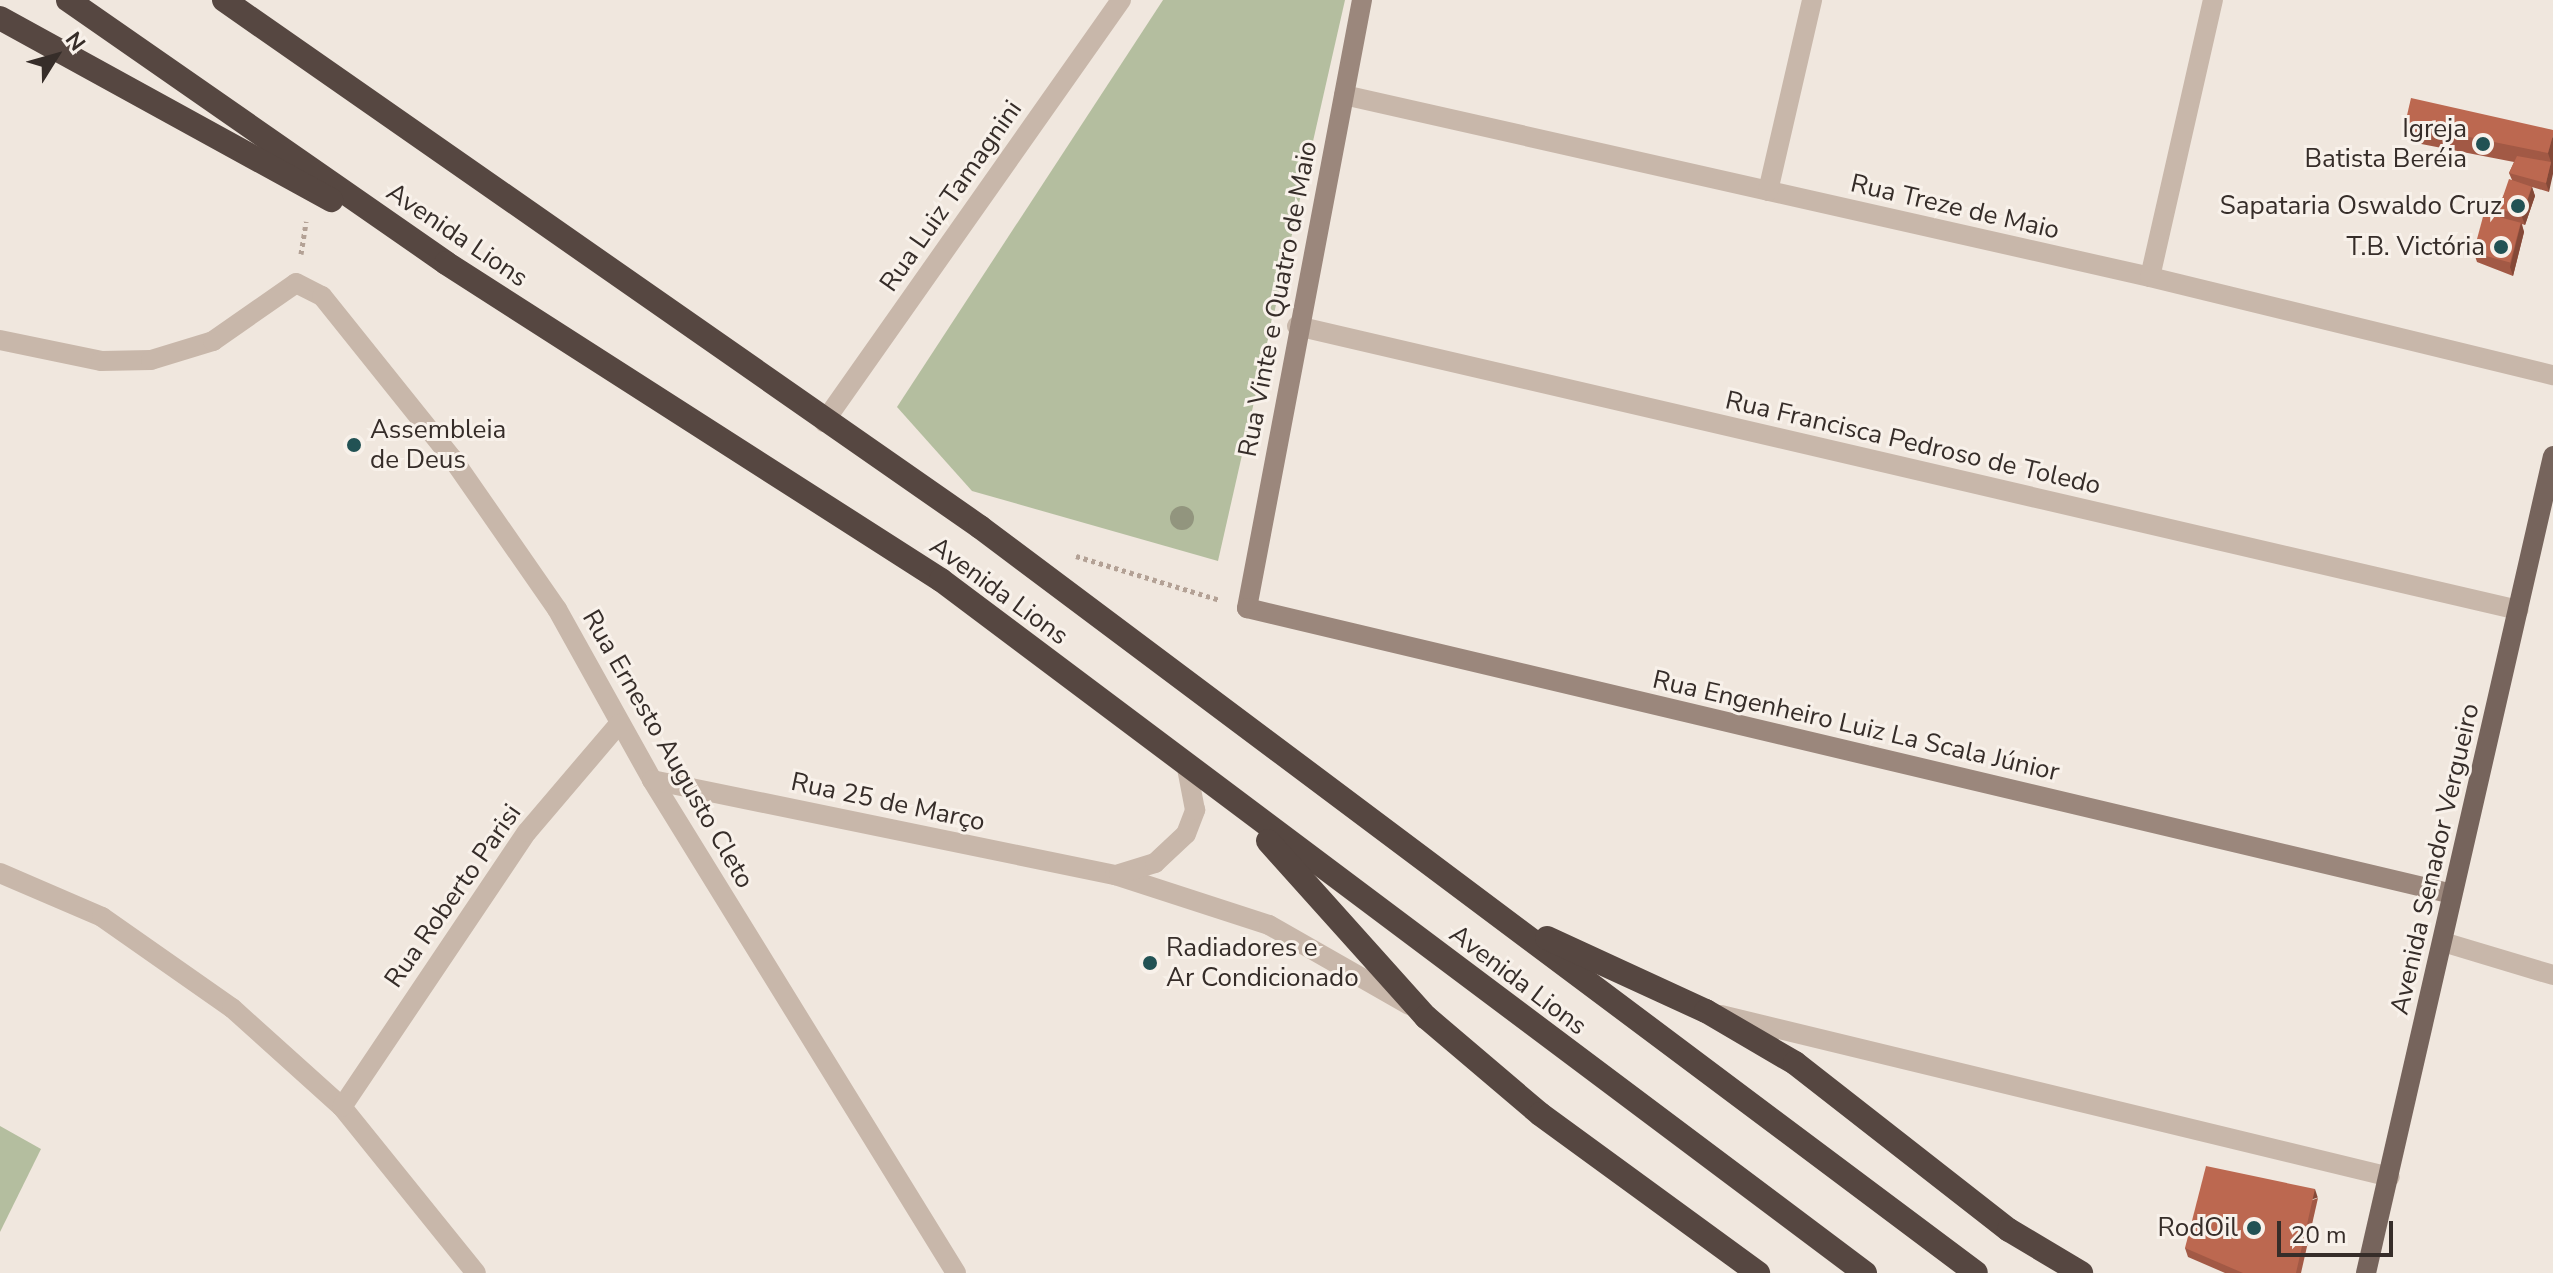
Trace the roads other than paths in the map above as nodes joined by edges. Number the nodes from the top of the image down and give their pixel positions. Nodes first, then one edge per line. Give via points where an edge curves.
1 (68, 0) edge
2 (224, 0) edge
3 (1121, 0) edge
4 (1362, 0) edge
5 (1812, 0) edge
6 (2213, 0) edge
7 (0, 18) edge
8 (1344, 95) junction
9 (1768, 191) junction
10 (446, 263) junction
11 (2150, 277) junction
12 (1297, 326) junction
13 (0, 340) edge
14 (2553, 375) edge
15 (824, 422) junction
16 (2553, 456) edge
17 (1247, 608) joint
18 (2518, 610) junction
19 (619, 724) junction
20 (1187, 768) junction
21 (652, 780) junction
22 (1237, 806) junction
23 (0, 873) edge
24 (1115, 875) junction
25 (2452, 894) junction
26 (1505, 919) junction
27 (2443, 942) junction
28 (2553, 975) edge
29 (1706, 1011) junction
30 (1426, 1017) junction
31 (342, 1107) junction
32 (2390, 1177) junction
33 (471, 1271) edge
34 (956, 1273) edge
35 (1758, 1273) edge
36 (1865, 1273) edge
37 (1976, 1273) edge
38 (2081, 1273) edge
39 (2366, 1273) edge

1 - 10 highway, Avenida Lions
2 - 15 highway, Avenida Lions
3 - 15 street, Rua Luiz Tamagnini
4 - 8 street, Rua Vinte e Quatro de Maio
5 - 9 street
6 - 11 street
7 - 10 highway
8 - 9 street, Rua Treze de Maio
8 - 12 street, Rua Vinte e Quatro de Maio
9 - 11 street, Rua Treze de Maio
10 - 20 highway, Avenida Lions via 941,580
11 - 14 street, Rua Treze de Maio
12 - 17 street, Rua Vinte e Quatro de Maio
12 - 18 street, Rua Francisca Pedroso de Toledo
13 - 19 street, Rua Ernesto Augusto Cleto via 101,361 175,356 213,341 296,283 332,305 452,458 557,609
15 - 26 highway, Avenida Lions via 980,527
16 - 18 main road, Avenida Senador Vergueiro
17 - 25 street, Rua Engenheiro Luiz La Scala Júnior
18 - 25 main road, Avenida Senador Vergueiro
19 - 21 street, Rua Ernesto Augusto Cleto
19 - 31 street, Rua Roberto Parisi via 527,832
20 - 22 highway, Avenida Lions
20 - 24 street, Rua 25 de Março via 1195,810 1186,834 1155,863
21 - 24 street, Rua 25 de Março
21 - 34 street, Rua Ernesto Augusto Cleto
22 - 30 highway
22 - 36 highway, Avenida Lions
23 - 31 street via 102,917 177,965
24 - 30 street, Rua 25 de Março via 1269,925
25 - 27 main road, Avenida Senador Vergueiro
26 - 29 highway
26 - 37 highway, Avenida Lions
27 - 28 street
27 - 32 main road, Avenida Senador Vergueiro
29 - 32 street
29 - 38 highway via 1795,1063 2009,1230
30 - 35 highway via 1540,1114
31 - 33 street
32 - 39 main road, Avenida Senador Vergueiro

